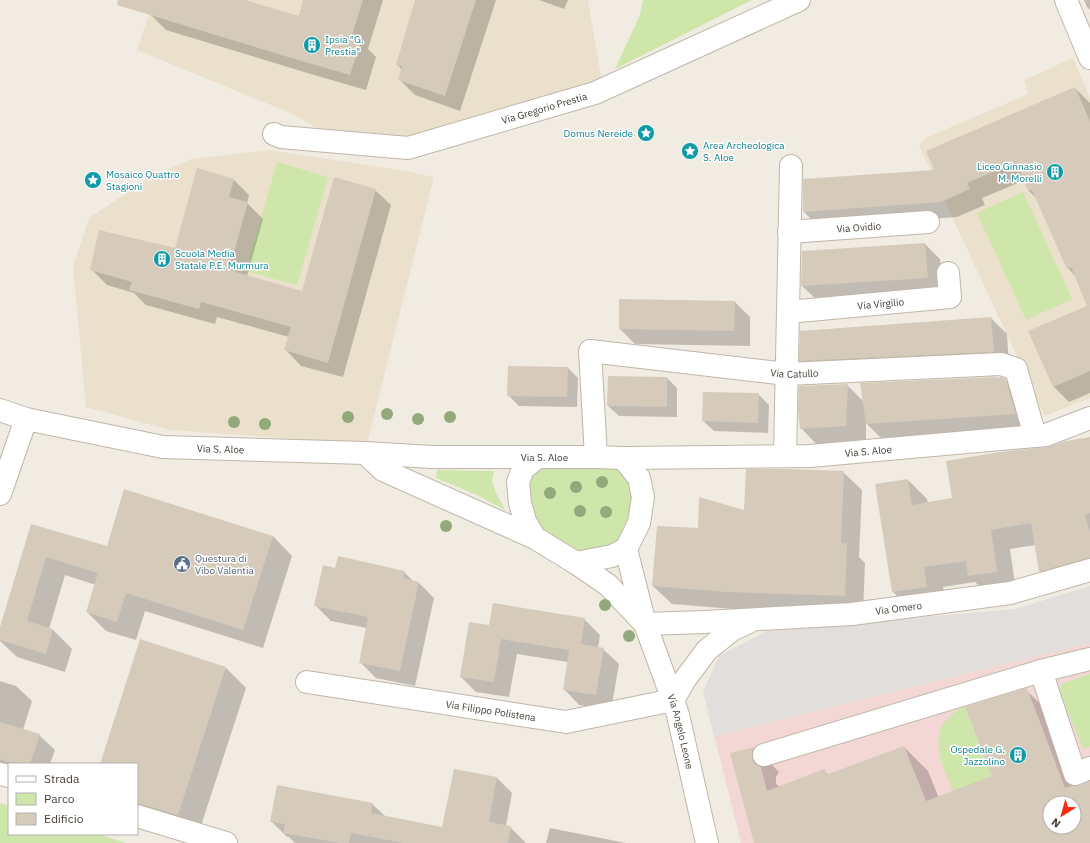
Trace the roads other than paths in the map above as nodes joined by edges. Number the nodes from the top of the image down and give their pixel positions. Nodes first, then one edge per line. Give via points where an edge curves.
1 (799, 0) edge
2 (1066, 0) edge
3 (1090, 58) edge
4 (274, 134) dead end
5 (791, 166) dead end
6 (928, 222) dead end
7 (789, 232) junction
8 (948, 273) dead end
9 (788, 312) junction
10 (787, 374) junction
11 (0, 410) edge
12 (1090, 418) edge
13 (26, 419) junction
14 (1035, 436) junction
15 (365, 453) junction
16 (785, 456) junction
17 (538, 457) junction
18 (596, 457) junction
19 (623, 458) junction
20 (0, 494) edge
21 (535, 538) junction
22 (626, 549) junction
23 (576, 563) junction
24 (1090, 570) edge
25 (755, 619) junction
26 (645, 624) junction
27 (1090, 659) edge
28 (1041, 671) junction
29 (307, 682) dead end
30 (673, 700) junction
31 (764, 755) dead end
32 (1090, 768) edge
33 (138, 816) edge
34 (226, 843) edge
35 (707, 843) edge

1 - 4 street, Via Gregorio Prestia via 595,93 408,148 281,137
2 - 3 street
5 - 7 street
6 - 7 street, Via Ovidio
7 - 9 street
8 - 9 street, Via Virgilio via 950,296
9 - 10 street
10 - 14 street, Via Catullo via 1001,364 1016,369
10 - 16 street
10 - 18 street, Via Catullo via 590,352
11 - 13 street, Via S. Aloe
12 - 14 street, Via S. Aloe via 1046,435
13 - 15 street, Via S. Aloe via 163,447
13 - 20 street
14 - 16 street, Via S. Aloe
15 - 17 street, Via S. Aloe via 432,457
15 - 21 street via 383,470
16 - 19 street, Via S. Aloe
17 - 18 street, Via S. Aloe
17 - 21 street via 523,469 518,482 525,521
18 - 19 street, Via S. Aloe
19 - 22 street via 639,478 644,497 638,523
21 - 23 street
22 - 23 street via 612,556
22 - 26 street, Via Angelo Leone
23 - 26 street via 608,585
24 - 25 street, Via Omero via 1010,592 852,614
25 - 26 street, Via Omero
25 - 30 street via 732,630 706,650
26 - 30 street, Via Angelo Leone
27 - 28 street
28 - 31 street
28 - 32 street via 1075,774
29 - 30 street, Via Filippo Polistena via 566,722
30 - 35 street, Via Angelo Leone
33 - 34 street

